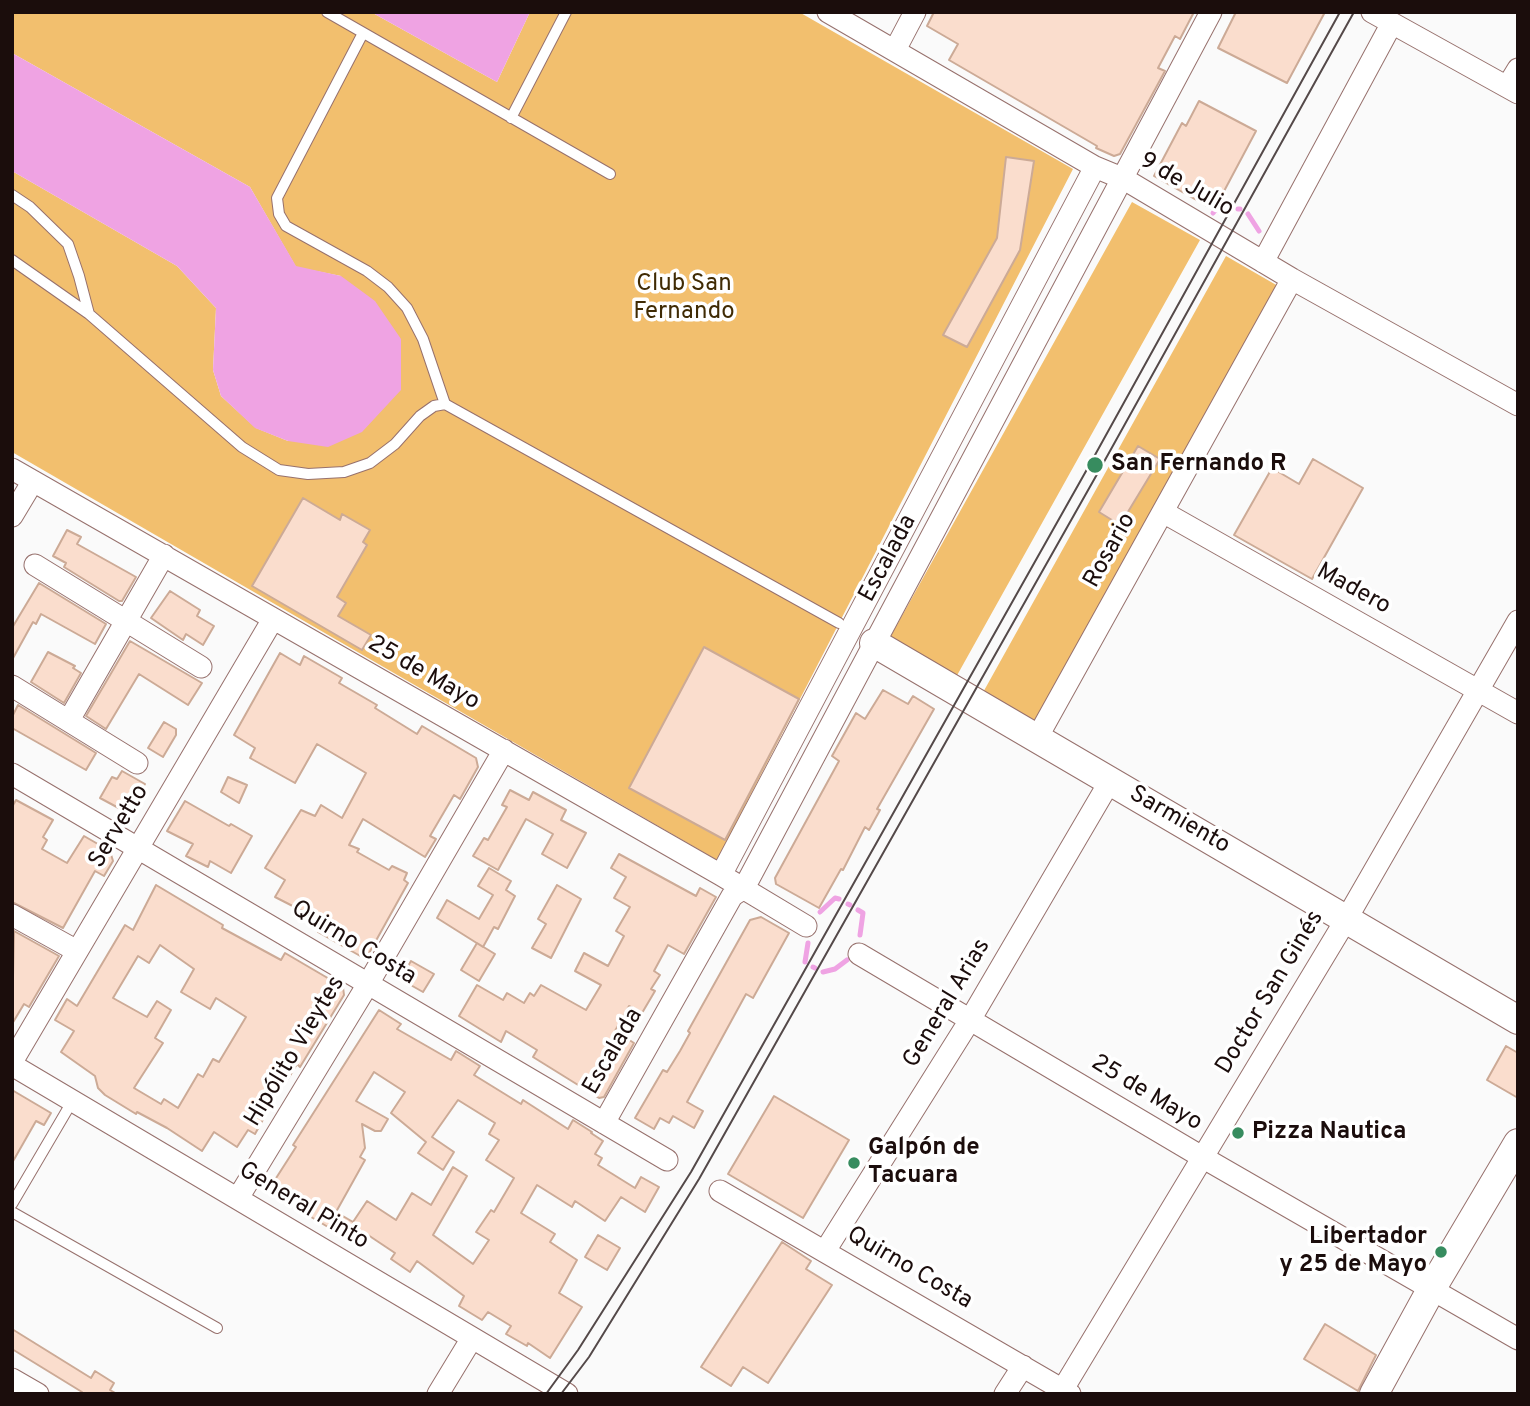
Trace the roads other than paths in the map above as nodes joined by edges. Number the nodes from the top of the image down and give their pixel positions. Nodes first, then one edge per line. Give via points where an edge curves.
1 (327, 12) edge
2 (566, 12) edge
3 (828, 12) edge
4 (915, 12) edge
5 (1211, 12) edge
6 (1372, 12) edge
7 (1392, 23) junction
8 (363, 33) junction
9 (895, 50) junction
10 (1514, 83) edge
11 (511, 118) junction
12 (1096, 167) junction
13 (610, 174) dead end
14 (1124, 179) junction
15 (12, 195) edge
16 (12, 260) edge
17 (1263, 262) junction
18 (1292, 279) junction
19 (89, 314) junction
20 (444, 404) junction
21 (1518, 405) edge
22 (12, 469) edge
23 (33, 481) junction
24 (1163, 512) junction
25 (12, 516) edge
26 (164, 555) junction
27 (35, 565) dead end
28 (273, 619) junction
29 (126, 621) junction
30 (1518, 621) edge
31 (854, 632) junction
32 (201, 667) dead end
33 (12, 686) edge
34 (1479, 691) junction
35 (1518, 713) edge
36 (69, 720) junction
37 (1037, 738) junction
38 (504, 750) junction
39 (137, 763) dead end
40 (12, 774) edge
41 (1110, 781) junction
42 (138, 847) junction
43 (721, 874) junction
44 (744, 888) junction
45 (12, 915) edge
46 (1347, 918) junction
47 (806, 926) dead end
48 (77, 951) junction
49 (859, 954) dead end
50 (368, 984) junction
51 (970, 1020) junction
52 (1518, 1020) edge
53 (12, 1063) edge
54 (73, 1100) junction
55 (604, 1123) junction
56 (1518, 1143) edge
57 (1202, 1157) junction
58 (667, 1160) dead end
59 (720, 1191) dead end
60 (238, 1198) junction
61 (12, 1204) edge
62 (12, 1212) edge
63 (825, 1251) junction
64 (1432, 1289) junction
65 (217, 1328) dead end
66 (472, 1338) junction
67 (1518, 1339) edge
68 (1023, 1366) junction
69 (12, 1378) edge
70 (1067, 1392) edge
71 (38, 1394) edge
72 (438, 1394) edge
73 (568, 1394) edge
74 (1005, 1394) edge
75 (1374, 1394) edge

1 - 8 lane
2 - 11 lane
3 - 9 street, 9 de Julio
4 - 9 street
5 - 14 street, Escalada
6 - 7 street
7 - 10 street
7 - 17 street
8 - 11 lane
8 - 20 lane via 277,198 279,214 286,226 367,271 407,308 423,339
9 - 12 street, 9 de Julio
11 - 13 lane
12 - 14 street, 9 de Julio
12 - 31 street, Escalada
14 - 17 street, 9 de Julio
14 - 31 street, Escalada via 1025,358
15 - 19 lane via 30,206 68,244
16 - 19 lane
17 - 18 street, 9 de Julio
18 - 21 street, 9 de Julio
18 - 24 street, Rosario
19 - 20 lane via 242,447 279,470 344,472 370,463 420,416
20 - 31 lane
22 - 23 street, 25 de Mayo
23 - 25 street
23 - 26 street, 25 de Mayo
24 - 34 street, Madero
24 - 37 street, Rosario
26 - 28 street, 25 de Mayo
26 - 29 street
27 - 29 street
28 - 38 street, 25 de Mayo
28 - 42 street, Servetto
29 - 32 street
29 - 36 street
30 - 34 street, Doctor San Ginés
31 - 37 street, Sarmiento
31 - 43 street, Escalada
31 - 44 street, Escalada
33 - 36 street
34 - 35 street, Madero
34 - 46 street, Doctor San Ginés
36 - 39 street
37 - 41 street, Sarmiento
38 - 43 street, 25 de Mayo
38 - 50 street, Hipólito Vieytes
40 - 42 street, Quirno Costa
41 - 46 street, Sarmiento
41 - 51 street, General Arias
42 - 48 street, Servetto
42 - 50 street, Quirno Costa
43 - 44 street, 25 de Mayo
44 - 47 street, 25 de Mayo
44 - 55 street, Escalada via 732,896
45 - 48 street
46 - 52 street, Sarmiento
46 - 57 street, Doctor San Ginés
48 - 53 street, Servetto
49 - 51 street, 25 de Mayo
50 - 55 street, Quirno Costa
50 - 60 street, Hipólito Vieytes
51 - 57 street, 25 de Mayo
51 - 63 street, General Arias
53 - 54 street, General Pinto
54 - 60 street, General Pinto
54 - 61 lane
55 - 58 street, Quirno Costa
56 - 64 street
57 - 64 street, 25 de Mayo
57 - 70 street, Doctor San Ginés
59 - 63 street, Quirno Costa
60 - 66 street, General Pinto
62 - 65 lane
63 - 68 street, Quirno Costa
64 - 67 street, 25 de Mayo
64 - 75 street
66 - 72 street
66 - 73 street, General Pinto
68 - 70 street, Quirno Costa
68 - 74 street
69 - 71 street

